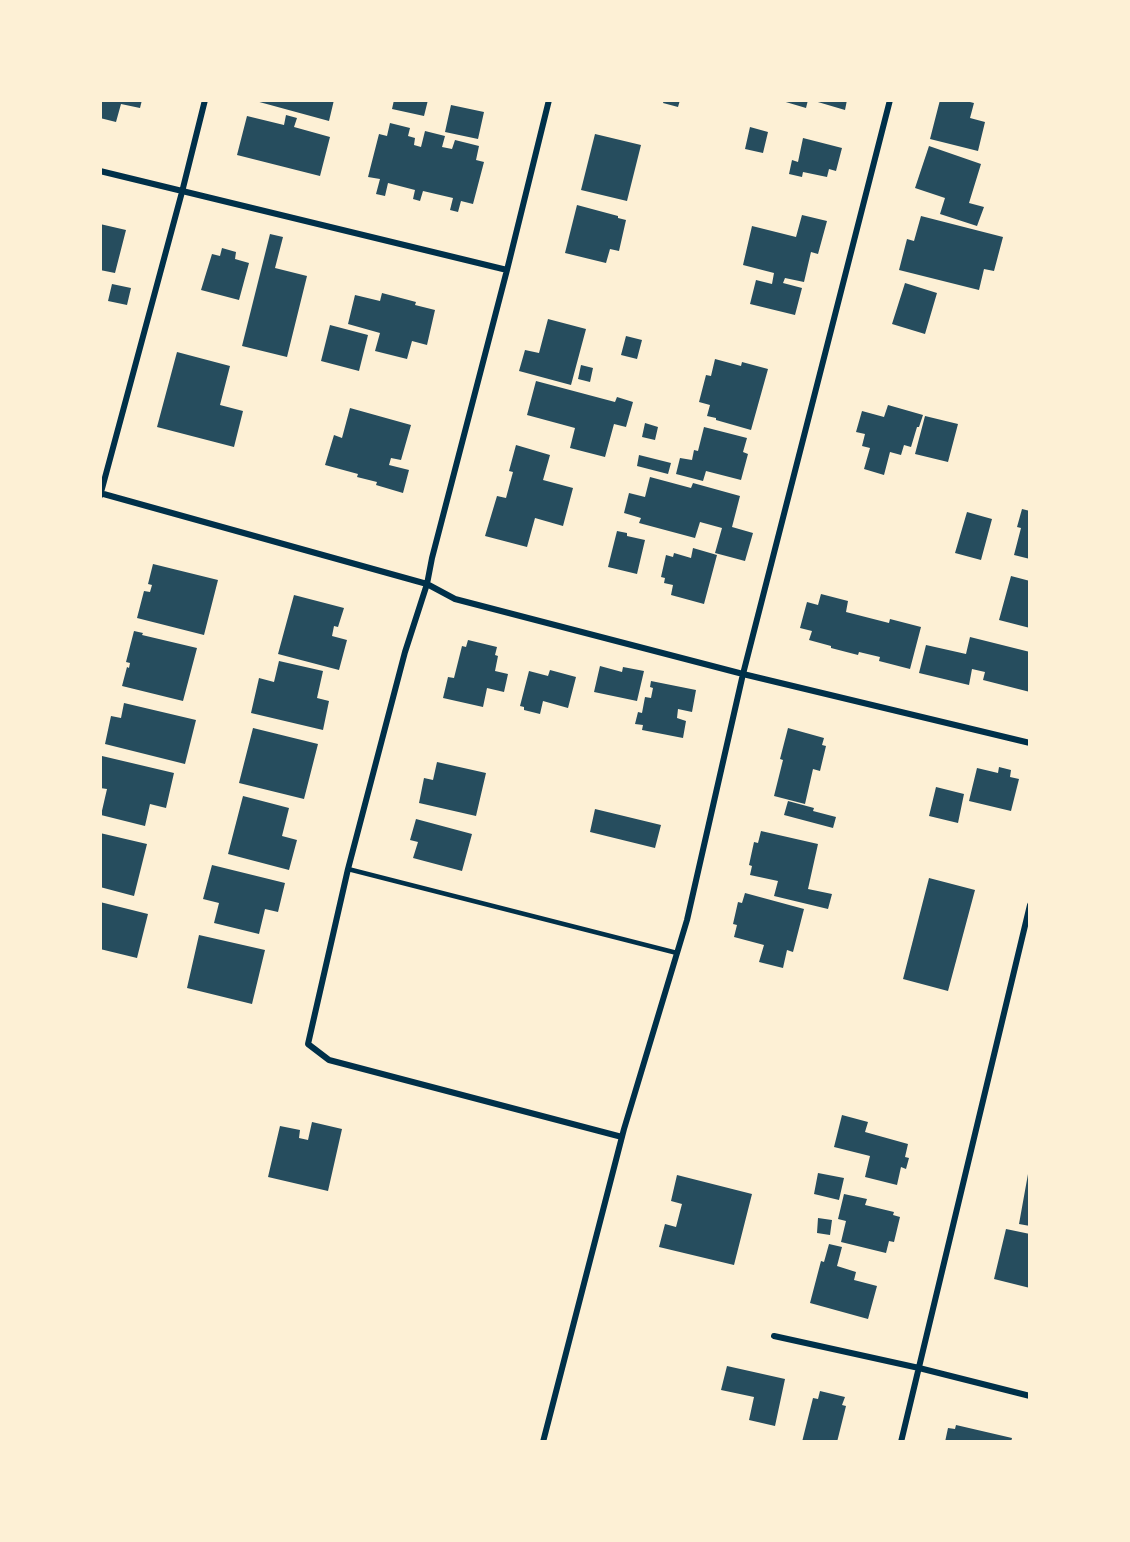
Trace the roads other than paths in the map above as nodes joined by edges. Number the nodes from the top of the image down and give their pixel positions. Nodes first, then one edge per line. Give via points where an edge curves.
1 (204, 100) edge
2 (549, 100) edge
3 (890, 100) edge
4 (100, 171) edge
5 (182, 192) junction
6 (507, 270) junction
7 (101, 494) edge
8 (427, 584) junction
9 (743, 674) junction
10 (1029, 743) edge
11 (348, 869) junction
12 (1029, 905) edge
13 (677, 953) junction
14 (622, 1137) junction
15 (774, 1336) dead end
16 (919, 1368) junction
17 (1029, 1396) edge
18 (543, 1442) edge
19 (901, 1442) edge

1 - 5 street
2 - 6 street
3 - 9 street
4 - 5 street
5 - 6 street
5 - 7 street
6 - 8 street
7 - 8 street
8 - 9 street via 454,599
8 - 11 street via 405,652
9 - 10 street
9 - 13 street
11 - 13 lane
11 - 14 street via 308,1044 329,1060
12 - 16 street
13 - 14 street
14 - 18 street
15 - 16 street
16 - 17 street
16 - 19 street

